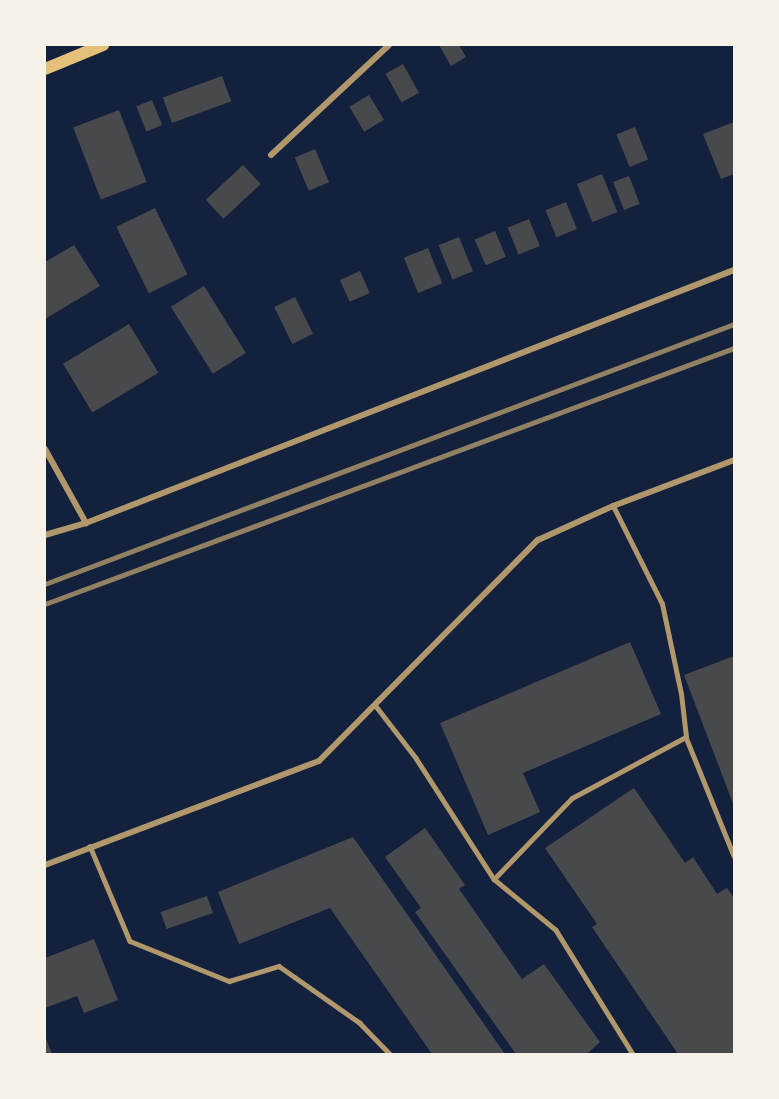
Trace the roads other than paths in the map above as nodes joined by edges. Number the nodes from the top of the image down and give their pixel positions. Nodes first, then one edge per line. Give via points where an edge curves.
1 (103, 45) edge
2 (389, 45) edge
3 (45, 69) edge
4 (271, 155) dead end
5 (734, 270) edge
6 (45, 450) edge
7 (734, 460) edge
8 (613, 506) junction
9 (86, 523) junction
10 (45, 535) edge
11 (376, 706) junction
12 (686, 738) junction
13 (90, 846) junction
14 (734, 856) edge
15 (45, 865) edge
16 (494, 879) junction
17 (390, 1054) edge
18 (633, 1054) edge

1 - 3 main road
2 - 4 street
5 - 9 street
6 - 9 street
7 - 8 street
8 - 11 street via 538,540
8 - 12 lane via 662,604
9 - 10 street
11 - 13 street via 319,761
11 - 16 lane via 416,758
12 - 14 lane
12 - 16 lane via 572,798
13 - 15 street
13 - 17 lane via 130,941 229,981 279,966 360,1023
16 - 18 lane via 556,930

